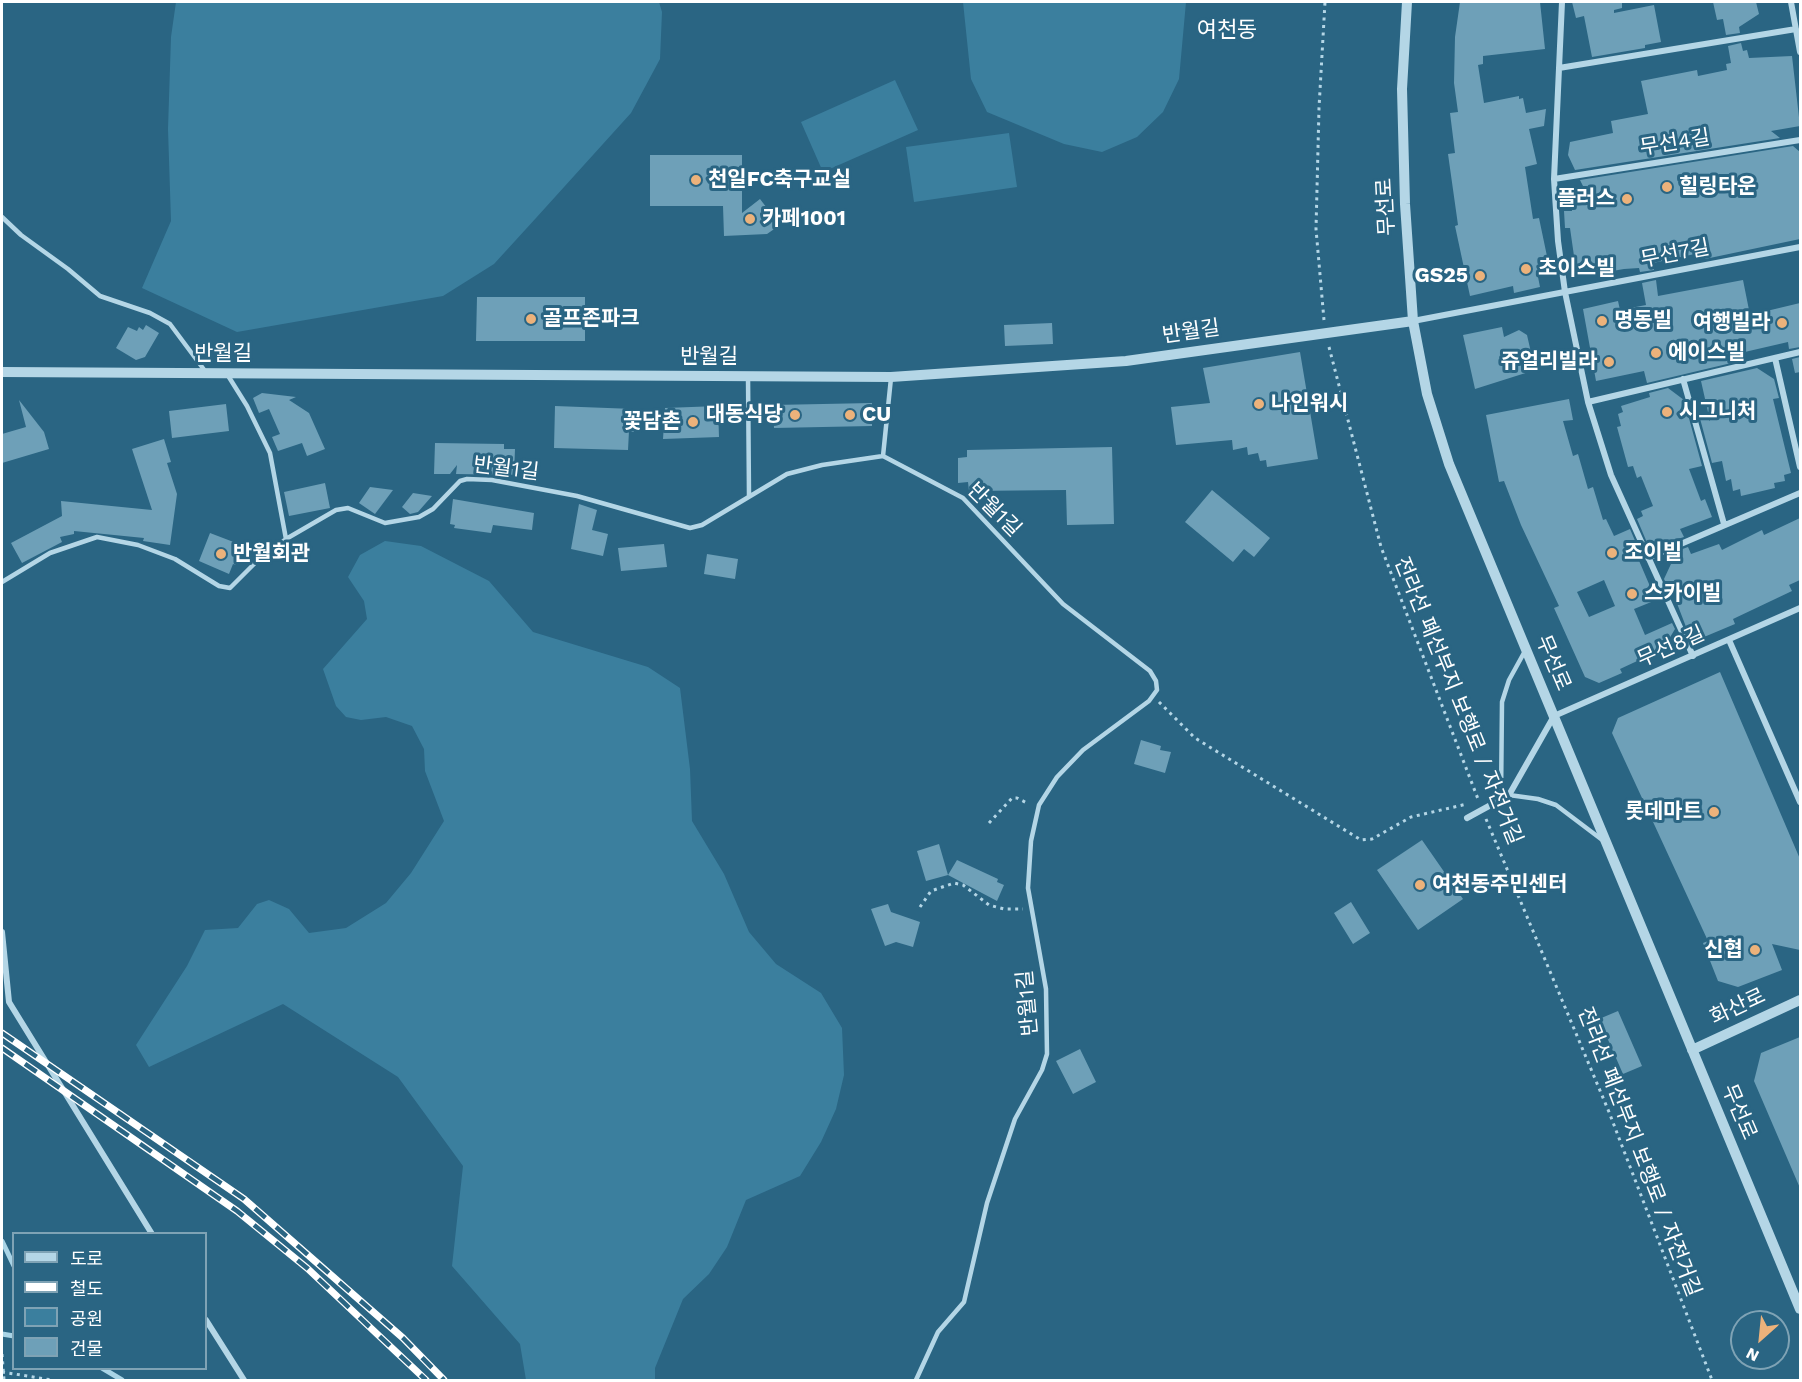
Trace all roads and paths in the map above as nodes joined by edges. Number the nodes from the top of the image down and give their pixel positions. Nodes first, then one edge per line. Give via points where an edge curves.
1 (1325, 2) edge
2 (1407, 2) edge
3 (1562, 2) edge
4 (1791, 2) edge
5 (1796, 29) junction
6 (1800, 52) edge
7 (1559, 68) junction
8 (1800, 140) edge
9 (1554, 179) junction
10 (2, 217) edge
11 (1800, 247) edge
12 (1565, 292) junction
13 (1413, 321) junction
14 (1325, 333) junction
15 (1800, 352) edge
16 (1775, 358) junction
17 (2, 372) edge
18 (207, 374) junction
19 (227, 374) junction
20 (748, 376) junction
21 (891, 377) junction
22 (1683, 380) junction
23 (1588, 402) junction
24 (883, 456) junction
25 (1800, 467) edge
26 (1800, 493) edge
27 (749, 496) junction
28 (1724, 524) junction
29 (286, 539) junction
30 (1648, 558) junction
31 (2, 582) edge
32 (1800, 608) edge
33 (1729, 640) junction
34 (1526, 649) junction
35 (1693, 656) junction
36 (1154, 696) junction
37 (1554, 716) junction
38 (1798, 791) edge
39 (1509, 795) junction
40 (1501, 801) junction
41 (1800, 802) edge
42 (1038, 809) junction
43 (1483, 810) junction
44 (1467, 818) dead end
45 (988, 823) dead end
46 (1608, 845) junction
47 (920, 907) dead end
48 (1030, 909) junction
49 (2, 932) edge
50 (1800, 1000) edge
51 (1692, 1050) junction
52 (151, 1232) edge
53 (1800, 1309) edge
54 (207, 1322) edge
55 (2, 1354) edge
56 (2, 1360) edge
57 (3, 1373) edge
58 (4, 1380) edge
59 (52, 1380) edge
60 (244, 1380) edge
61 (916, 1380) edge
62 (1712, 1380) edge

1 - 14 path, 전라선 폐선부지 보행로 / 자전거길 via 1316,229
2 - 13 street, 무선로 via 1402,89
3 - 7 street
4 - 5 street
5 - 6 street
5 - 7 street
7 - 9 street
8 - 9 street, 무선4길
9 - 12 street
10 - 18 lane via 100,296 170,324
11 - 12 street, 무선7길
12 - 13 street, 무선7길
12 - 23 street
13 - 14 street, 반월길
13 - 34 street, 무선로 via 1427,394 1449,464
14 - 21 street, 반월길 via 1126,361
14 - 36 path, 전라선 폐선부지 보행로 / 자전거길 via 1381,548 1479,801 1411,817 1372,839 1361,840 1195,738
15 - 16 street
16 - 22 street
16 - 25 street
17 - 18 street, 반월길
18 - 19 street, 반월길
19 - 20 street, 반월길
19 - 29 lane via 270,453
20 - 21 street, 반월길
20 - 27 lane
21 - 24 lane
22 - 23 street
22 - 28 street
23 - 30 street via 1611,475
24 - 27 lane, 반월1길 via 787,474
24 - 36 lane, 반월1길 via 963,498 1063,604 1150,671 1156,681
26 - 28 street
27 - 29 lane, 반월1길 via 702,525 690,528 577,496 467,479 460,480 433,509 419,517 391,523 343,508
28 - 30 street
29 - 31 lane, 반월1길 via 230,588 138,544 97,537 50,553
30 - 35 street
32 - 33 street, 무선8길
33 - 35 street, 무선8길
33 - 38 street
34 - 37 street, 무선로
34 - 40 lane via 1502,702
35 - 37 street, 무선8길
36 - 42 lane, 반월1길 via 1083,750 1048,789
37 - 39 street
37 - 46 street, 무선로
38 - 41 street
39 - 40 street
39 - 46 lane via 1556,806
40 - 43 street
42 - 45 path via 1012,798
42 - 48 lane, 반월1길 via 1028,866
43 - 44 street
43 - 62 path, 전라선 폐선부지 보행로 / 자전거길 via 1609,1112
46 - 51 street, 무선로
47 - 48 path via 931,891 954,883 997,908
48 - 61 lane, 반월1길 via 1047,997 1047,1054 1016,1119 987,1203 964,1302 938,1332
49 - 52 street via 9,1002
50 - 51 street, 화산로
51 - 53 street, 무선로
54 - 60 street
55 - 56 path
56 - 57 path
57 - 58 path
57 - 59 path

